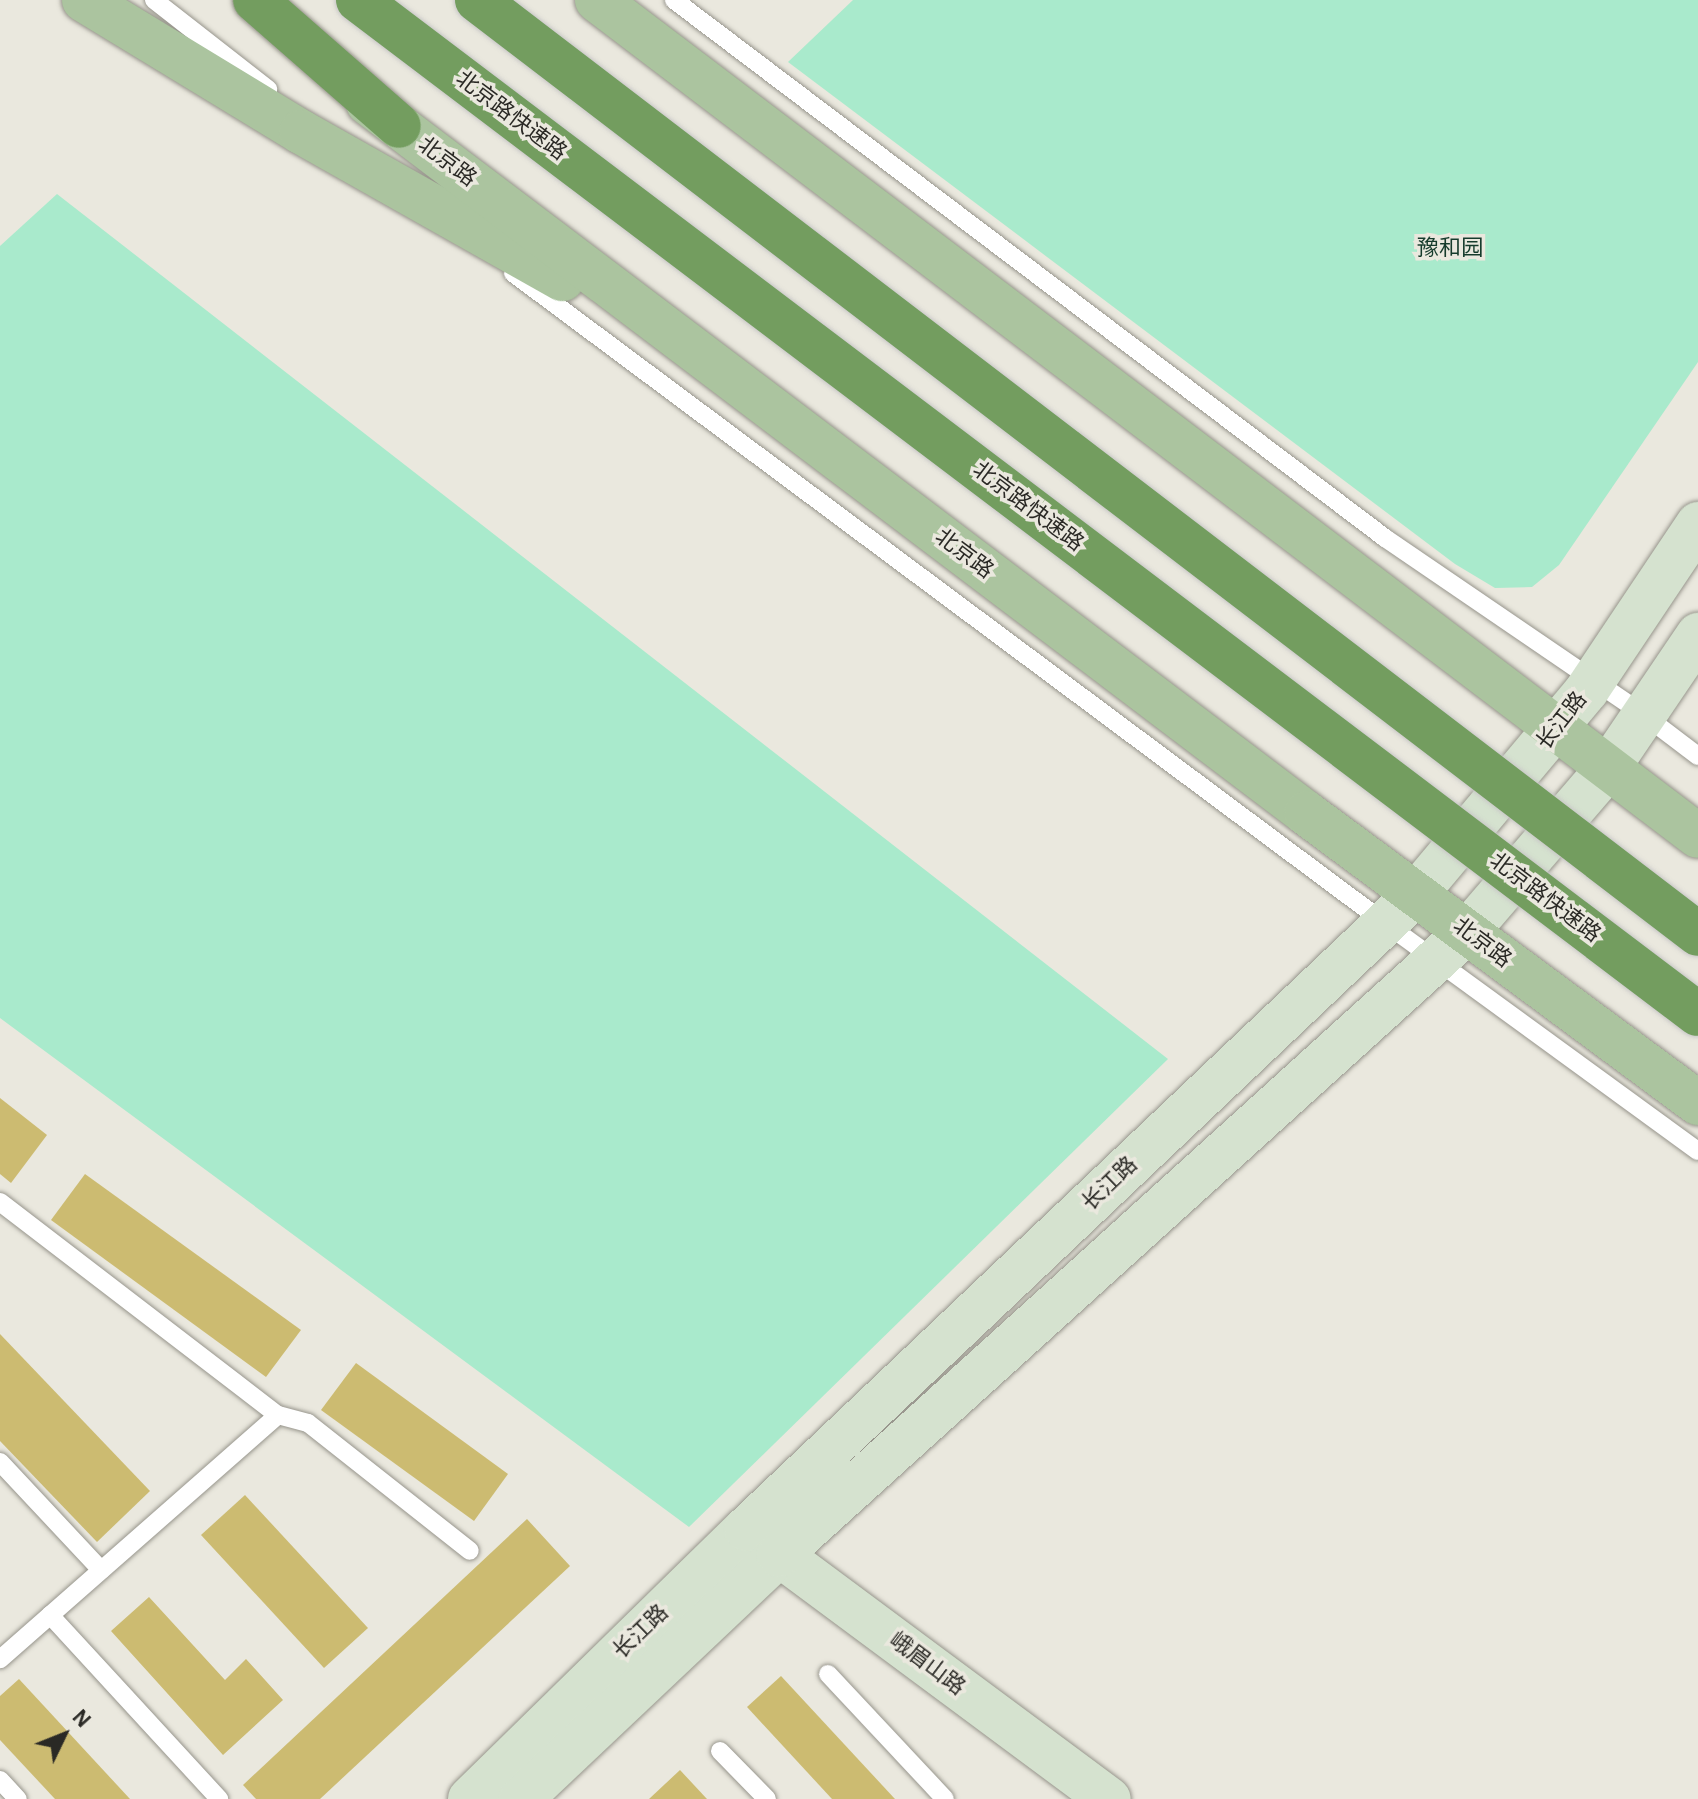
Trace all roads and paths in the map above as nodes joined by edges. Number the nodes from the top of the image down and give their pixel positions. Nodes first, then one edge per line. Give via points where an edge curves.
1 (84, 0) edge
2 (154, 0) edge
3 (232, 0) edge
4 (255, 0) edge
5 (358, 0) edge
6 (477, 0) edge
7 (597, 0) edge
8 (614, 0) edge
9 (674, 0) edge
10 (678, 63) junction
11 (399, 126) junction
12 (393, 182) junction
13 (724, 372) junction
14 (1698, 524) edge
15 (1698, 635) edge
16 (1593, 681) junction
17 (1644, 715) junction
18 (1557, 730) junction
19 (1698, 756) edge
20 (1608, 768) junction
21 (1698, 836) edge
22 (1400, 908) junction
23 (1698, 934) edge
24 (1451, 946) junction
25 (1698, 1014) edge
26 (1698, 1103) edge
27 (1698, 1151) edge
28 (0, 1202) edge
29 (278, 1415) junction
30 (0, 1462) edge
31 (763, 1542) junction
32 (470, 1551) dead end
33 (101, 1570) junction
34 (50, 1615) junction
35 (0, 1659) edge
36 (828, 1674) dead end
37 (720, 1751) dead end
38 (0, 1780) edge
39 (18, 1799) edge
40 (219, 1799) edge
41 (470, 1799) edge
42 (521, 1799) edge
43 (767, 1799) edge
44 (945, 1799) edge
45 (1109, 1799) edge

1 - 12 main road
2 - 12 lane
3 - 11 main road, 北京路
4 - 11 highway
5 - 25 highway, 北京路快速路, bridge
6 - 23 highway, bridge
7 - 10 main road
8 - 10 main road
9 - 16 lane via 1385,538
10 - 18 main road
11 - 13 main road, 北京路
12 - 13 main road
12 - 22 lane
13 - 22 main road, 北京路
14 - 16 street, 长江路
15 - 17 street, 长江路
16 - 17 lane
16 - 18 street, 长江路
17 - 19 lane
17 - 20 street, 长江路
18 - 20 main road
18 - 22 street, 长江路
20 - 21 main road
20 - 24 street, 长江路
22 - 24 main road, 北京路
22 - 31 street, 长江路
24 - 26 main road, 北京路
24 - 27 lane
24 - 31 street, 长江路
28 - 29 lane
29 - 32 lane via 308,1423
29 - 33 lane
30 - 33 lane
31 - 41 street, 长江路
31 - 42 street, 长江路
31 - 45 street, 峨眉山路
33 - 34 lane
34 - 35 lane
34 - 40 lane
36 - 44 lane
37 - 43 lane
38 - 39 lane

